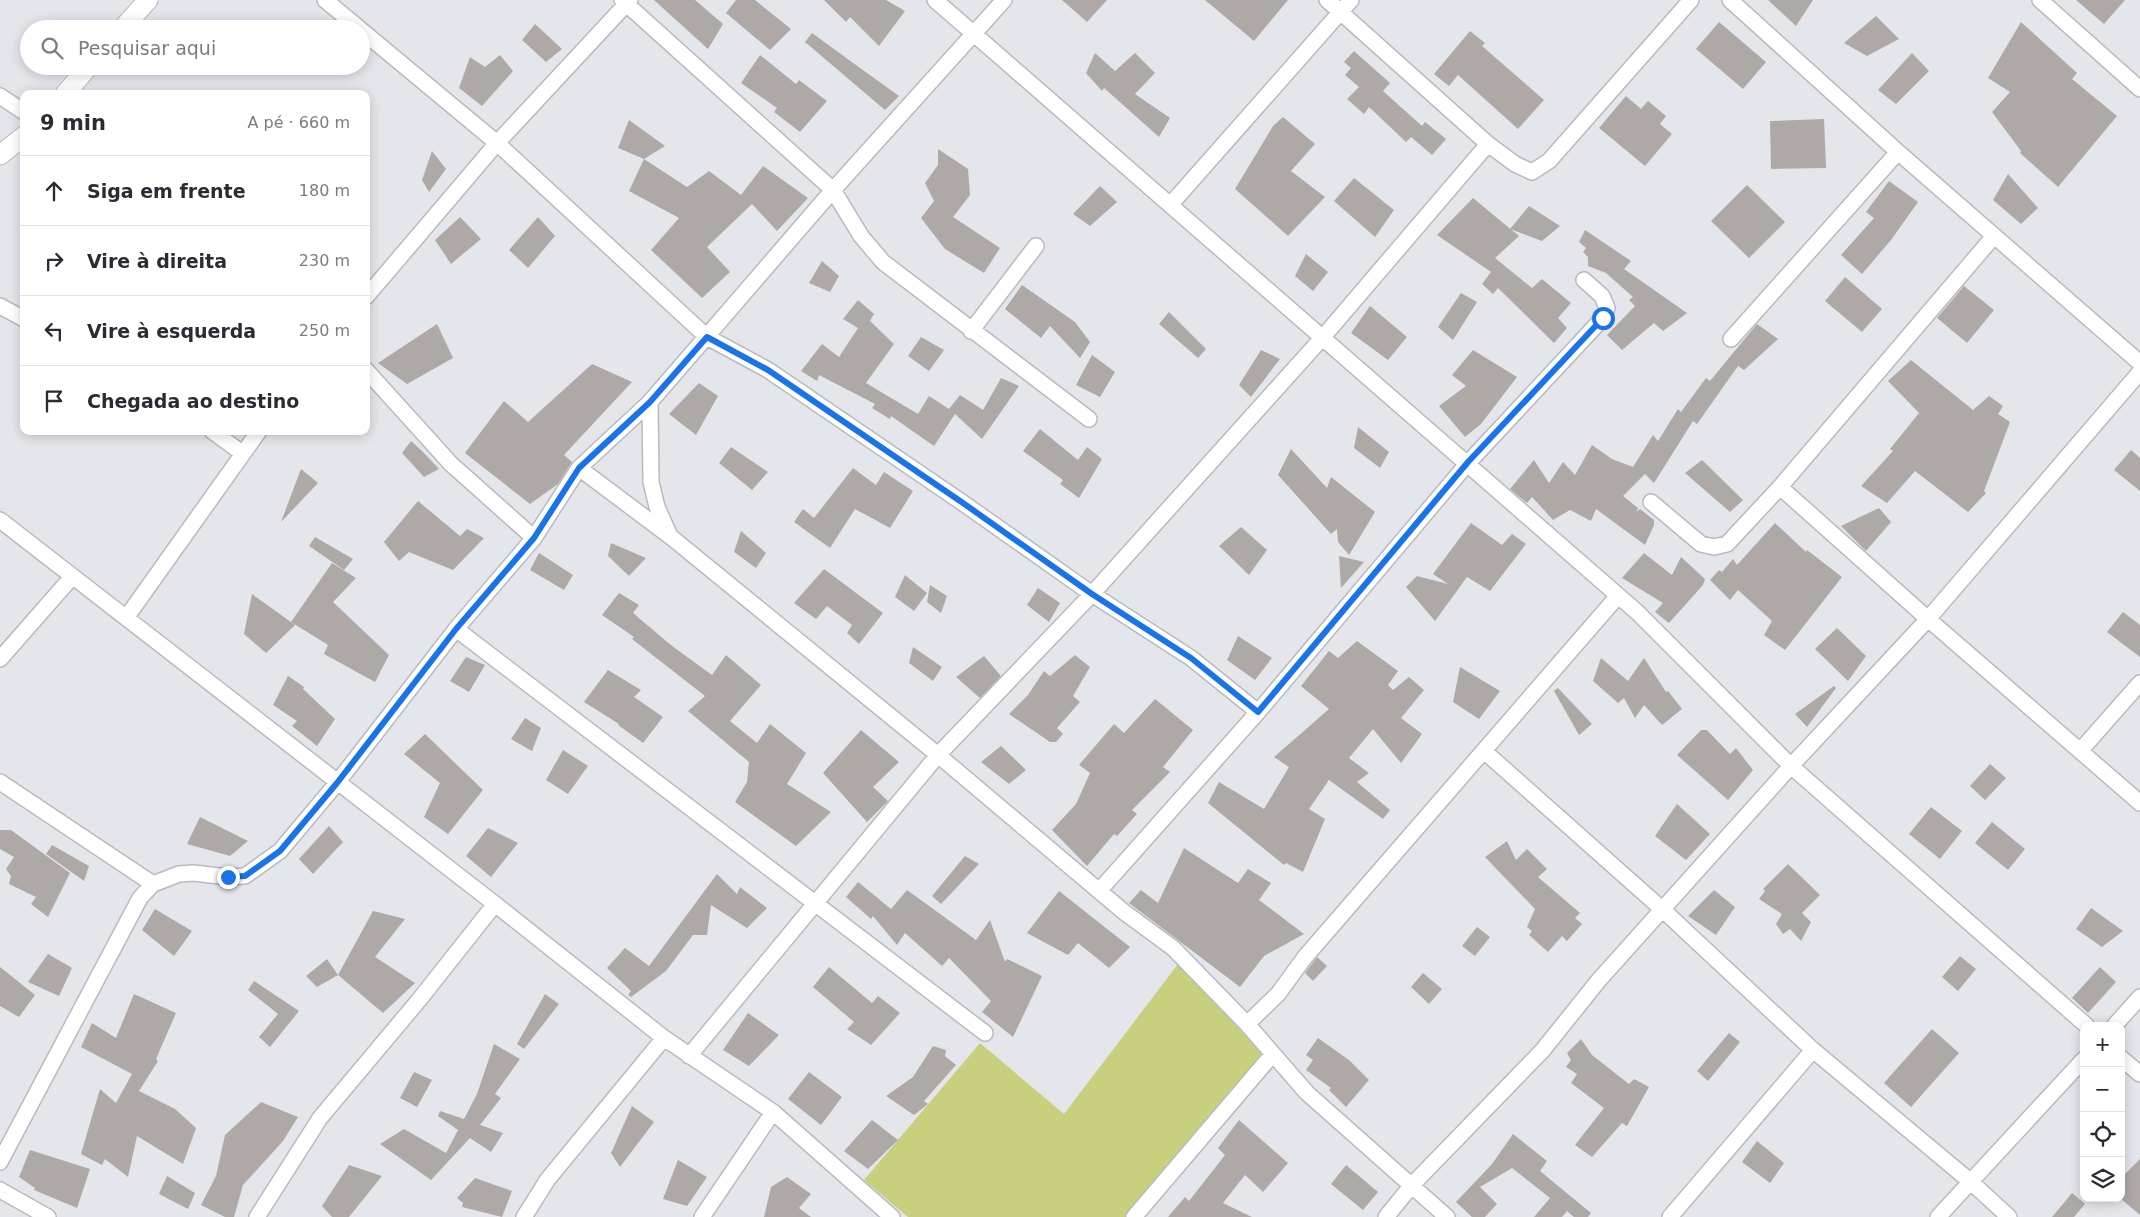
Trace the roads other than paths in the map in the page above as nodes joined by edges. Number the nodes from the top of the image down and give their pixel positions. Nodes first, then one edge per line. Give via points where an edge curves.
1 (148, 0) edge
2 (325, 0) edge
3 (935, 0) edge
4 (1004, 0) edge
5 (1327, 0) edge
6 (1351, 0) edge
7 (1691, 0) edge
8 (1730, 0) edge
9 (2040, 0) edge
10 (626, 1) edge
11 (1340, 12) junction
12 (130, 20) edge
13 (349, 20) edge
14 (974, 34) junction
15 (370, 37) edge
16 (81, 75) edge
17 (2140, 89) edge
18 (68, 90) edge
19 (0, 96) edge
20 (20, 109) edge
21 (20, 139) edge
22 (497, 143) junction
23 (1488, 144) junction
24 (1898, 152) junction
25 (0, 155) edge
26 (833, 190) junction
27 (1171, 204) junction
28 (1994, 236) junction
29 (1036, 246) dead end
30 (1584, 280) dead end
31 (370, 292) edge
32 (0, 306) edge
33 (20, 317) edge
34 (971, 331) junction
35 (707, 337) junction
36 (1323, 337) junction
37 (1731, 339) dead end
38 (2140, 363) edge
39 (2140, 372) edge
40 (370, 374) edge
41 (650, 402) junction
42 (1089, 420) dead end
43 (217, 435) edge
44 (255, 435) edge
45 (242, 453) junction
46 (1468, 462) junction
47 (579, 468) junction
48 (1780, 487) junction
49 (1651, 502) dead end
50 (0, 520) edge
51 (671, 537) junction
52 (534, 538) junction
53 (72, 577) junction
54 (1092, 594) junction
55 (1617, 597) junction
56 (126, 618) junction
57 (1928, 619) junction
58 (456, 629) junction
59 (0, 659) edge
60 (2140, 683) edge
61 (1258, 712) junction
62 (1484, 751) junction
63 (2080, 752) junction
64 (938, 755) junction
65 (1791, 766) junction
66 (0, 782) edge
67 (337, 783) junction
68 (2140, 803) edge
69 (152, 884) junction
70 (1099, 891) junction
71 (816, 903) junction
72 (495, 904) junction
73 (1663, 910) junction
74 (2140, 997) edge
75 (2081, 1022) edge
76 (2118, 1022) edge
77 (1247, 1024) junction
78 (985, 1033) dead end
79 (664, 1038) junction
80 (1813, 1050) junction
81 (1272, 1054) junction
82 (689, 1056) junction
83 (2125, 1061) edge
84 (2080, 1063) edge
85 (2140, 1074) edge
86 (773, 1112) junction
87 (0, 1162) edge
88 (1971, 1182) junction
89 (1412, 1185) junction
90 (0, 1190) edge
91 (48, 1217) edge
92 (257, 1217) edge
93 (524, 1217) edge
94 (702, 1217) edge
95 (892, 1217) edge
96 (1134, 1217) edge
97 (1386, 1217) edge
98 (1448, 1217) edge
99 (1670, 1217) edge
100 (1938, 1217) edge
101 (2009, 1217) edge

1 - 12 street
2 - 13 street
3 - 14 street
4 - 14 street
5 - 11 street
6 - 11 street
7 - 23 street via 1549,161 1532,172
8 - 24 street
9 - 17 street
10 - 22 street
10 - 26 street
11 - 23 street
11 - 27 street
14 - 26 street
14 - 27 street
15 - 22 street
16 - 18 street
19 - 20 street
21 - 25 street
22 - 31 street
22 - 35 street
23 - 36 street
24 - 28 street
24 - 37 street
26 - 34 street via 861,236 883,262
26 - 35 street
27 - 36 street
28 - 38 street
28 - 48 street
29 - 34 street
30 - 46 street via 1602,296 1607,308 1603,318
32 - 33 street
34 - 42 street
35 - 41 street
35 - 54 street via 768,370
36 - 46 street
36 - 54 street
39 - 57 street
40 - 52 street via 451,464
41 - 47 street
41 - 51 street via 651,482 657,507
43 - 45 street
44 - 45 street
45 - 56 street
46 - 55 street
46 - 61 street
47 - 51 street
47 - 52 street
48 - 49 street via 1727,544 1714,547 1701,544
48 - 57 street
50 - 53 street
51 - 64 street
52 - 58 street
53 - 56 street
53 - 59 street
54 - 61 street via 1191,658
54 - 64 street
55 - 62 street
55 - 65 street via 1637,612
56 - 67 street
57 - 63 street
57 - 65 street
58 - 67 street
58 - 71 street
60 - 63 street
61 - 70 street
62 - 73 street
62 - 77 street via 1305,958 1278,994
63 - 68 street
64 - 70 street
64 - 71 street
65 - 73 street
65 - 75 street
66 - 69 street
67 - 69 street via 280,851 245,876 179,874
67 - 72 street
69 - 87 street via 140,898
70 - 77 street via 1173,948
71 - 78 street
71 - 82 street
72 - 79 street
72 - 92 street via 320,1118
73 - 80 street
73 - 89 street via 1599,980 1542,1051
74 - 76 street
77 - 81 street
79 - 82 street
79 - 93 street via 548,1179
80 - 88 street
80 - 99 street
81 - 89 street via 1307,1093
81 - 96 street
82 - 86 street
83 - 85 street
84 - 88 street
86 - 94 street
86 - 95 street
88 - 100 street
88 - 101 street
89 - 97 street
89 - 98 street
90 - 91 street

